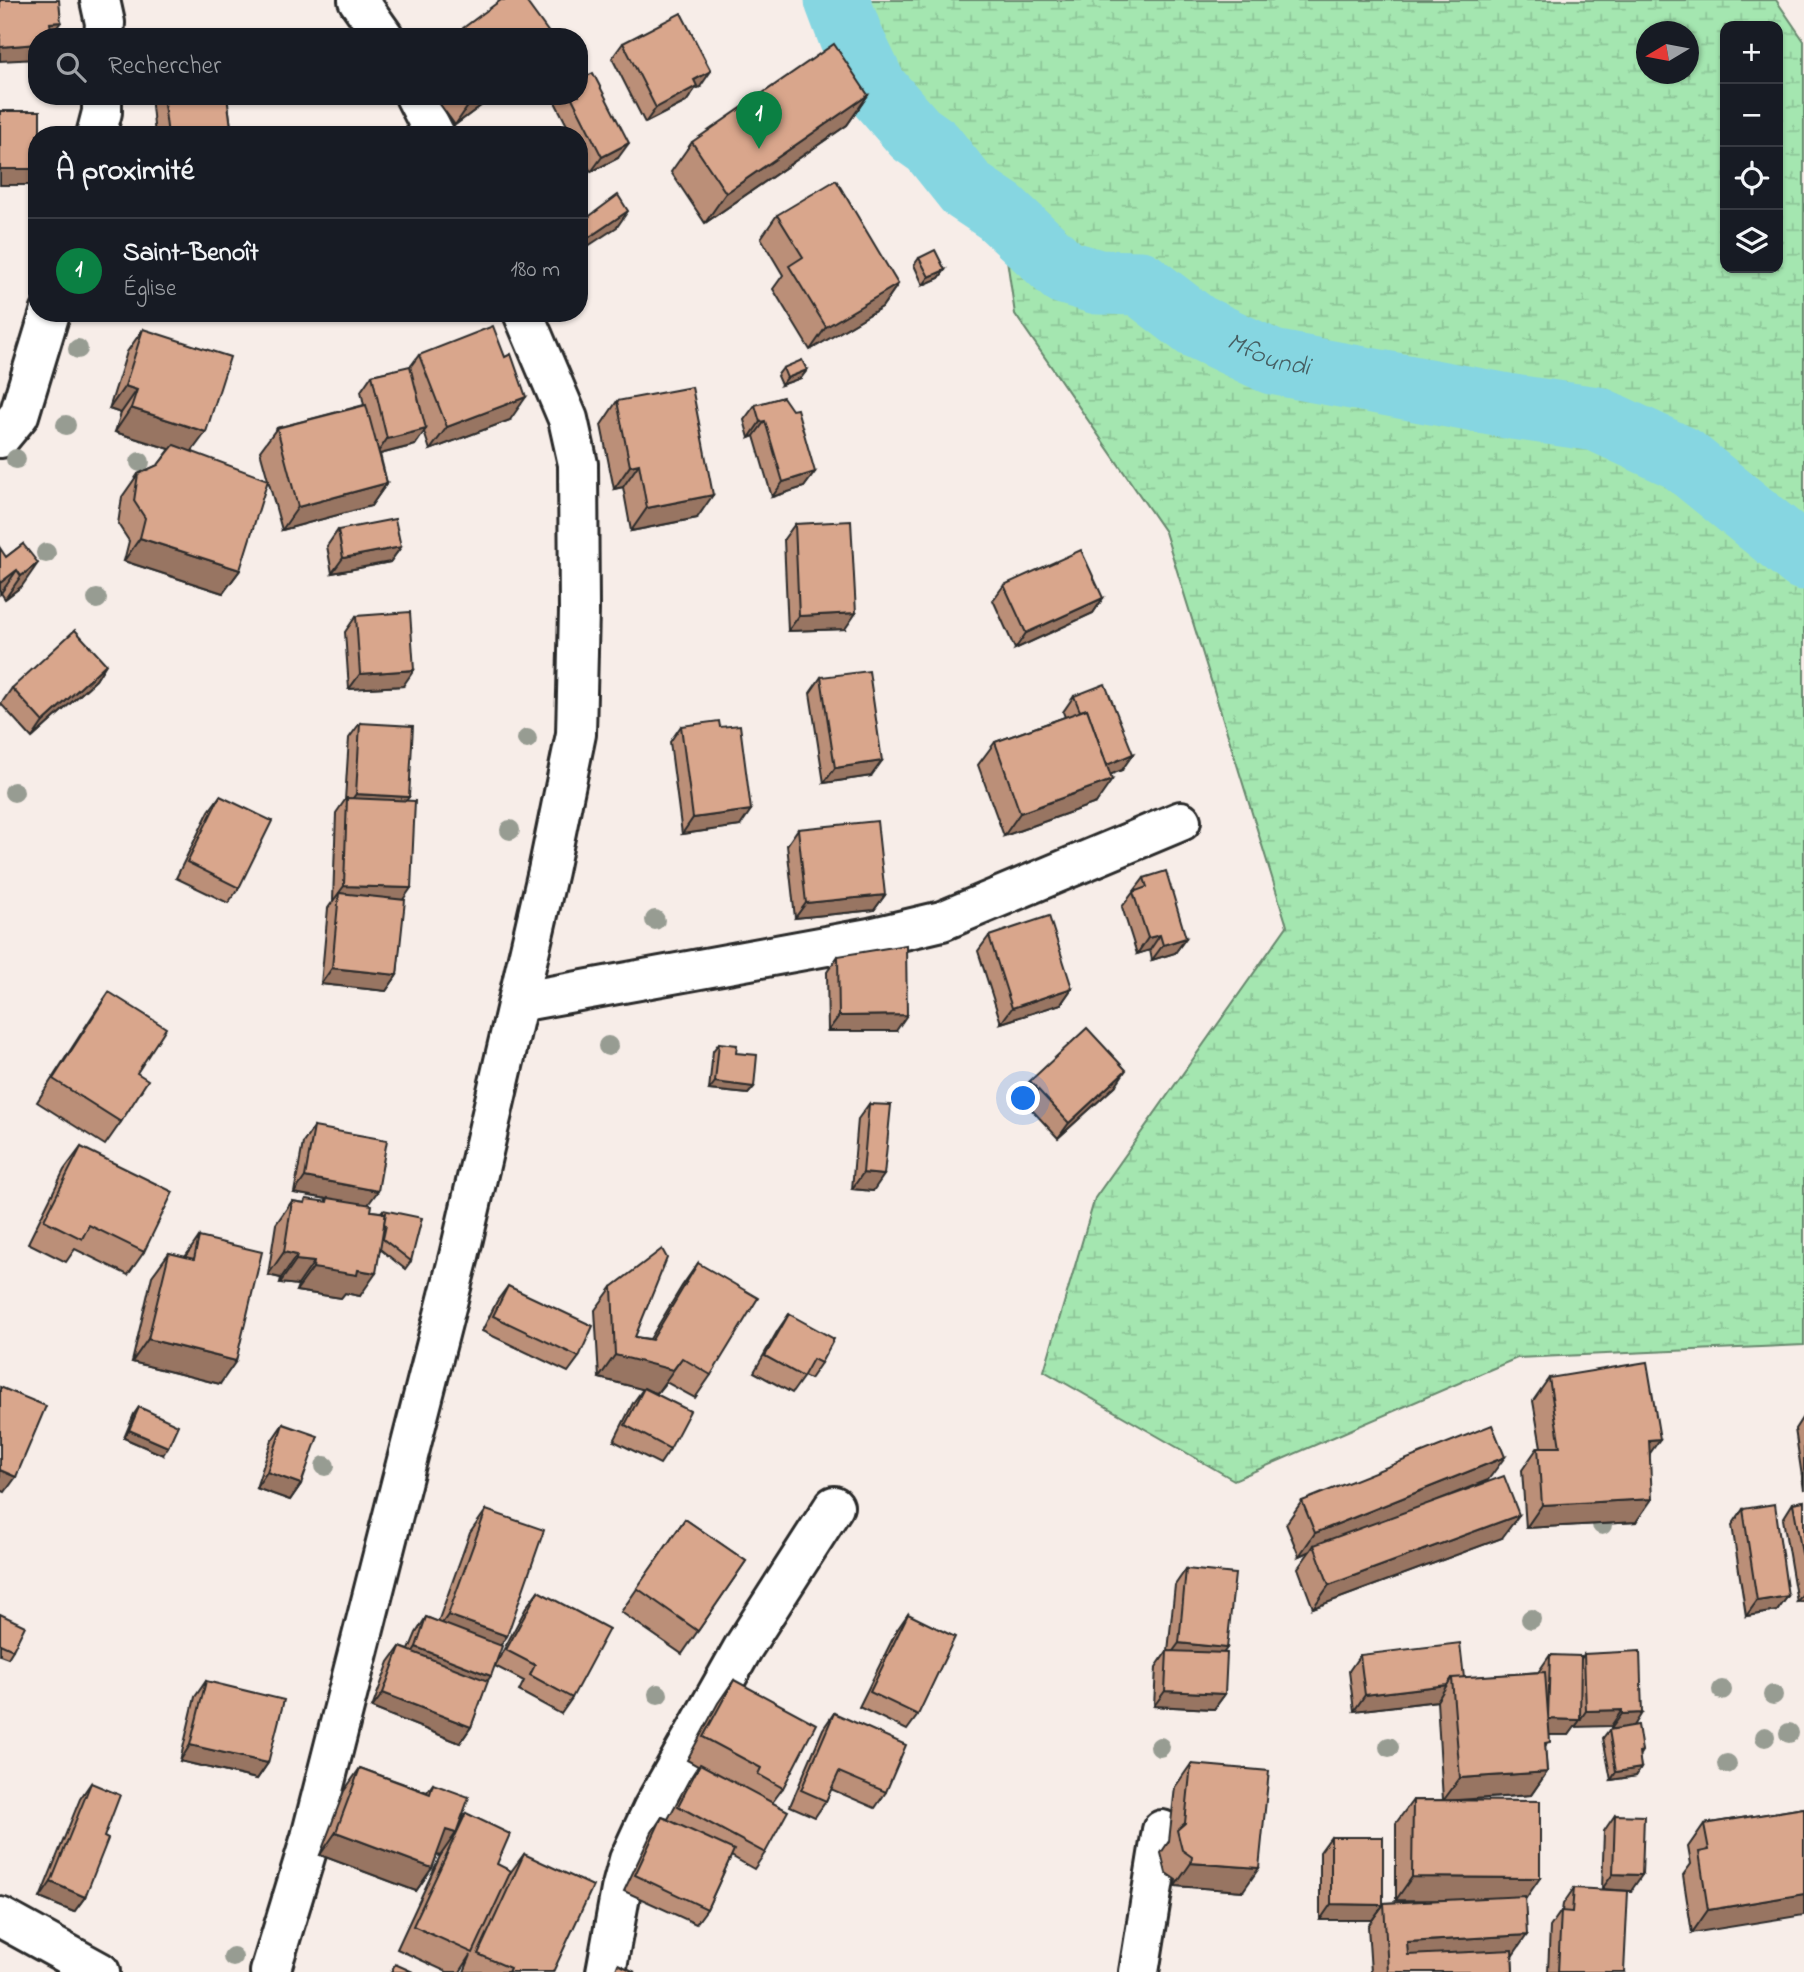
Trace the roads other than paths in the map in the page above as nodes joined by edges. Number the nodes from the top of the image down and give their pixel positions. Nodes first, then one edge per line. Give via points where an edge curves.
1 (100, 0) edge
2 (358, 0) edge
3 (105, 28) edge
4 (378, 28) edge
5 (102, 105) edge
6 (420, 105) edge
7 (98, 126) edge
8 (430, 126) edge
9 (47, 322) edge
10 (527, 322) edge
11 (0, 438) edge
12 (1181, 821) dead end
13 (518, 1002) junction
14 (834, 1506) dead end
15 (1163, 1830) dead end
16 (0, 1917) edge
17 (100, 1972) edge
18 (270, 1972) edge
19 (606, 1972) edge
20 (1139, 1972) edge

1 - 3 street
2 - 4 street
5 - 7 street
6 - 8 street
9 - 11 street via 19,415
10 - 13 street via 568,419 578,464 579,610 576,734
12 - 13 street via 942,920 870,938
13 - 18 street via 391,1527 311,1837
14 - 19 street via 743,1648 653,1808 629,1860
15 - 20 street
16 - 17 street

